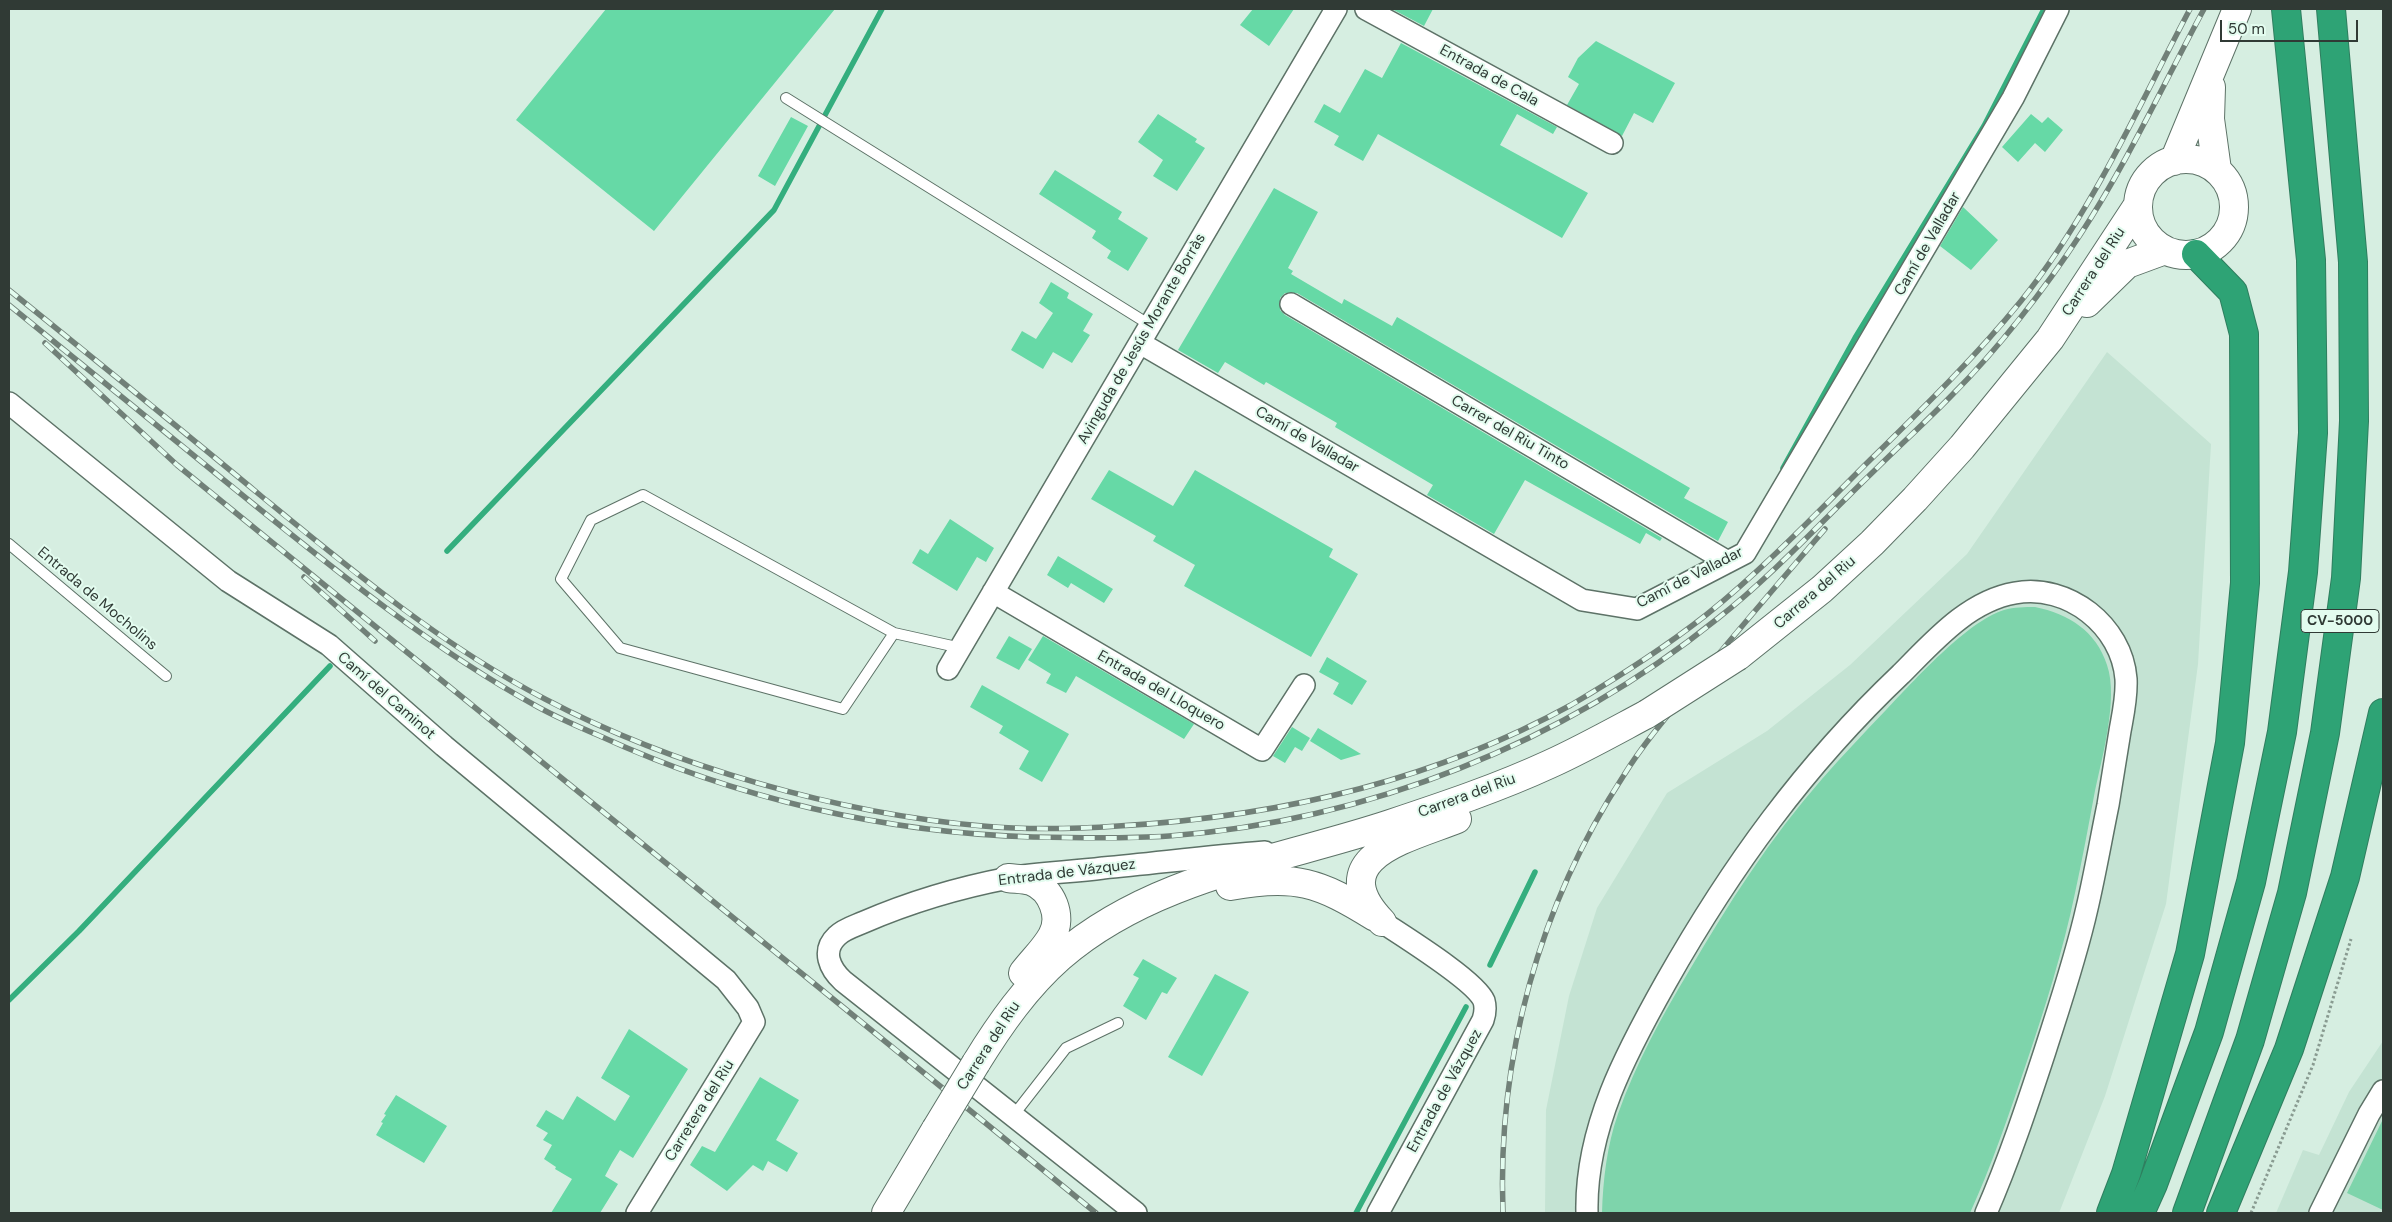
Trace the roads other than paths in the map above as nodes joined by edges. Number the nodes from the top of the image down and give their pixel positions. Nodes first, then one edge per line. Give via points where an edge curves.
1 (1336, 9) edge
2 (1366, 9) edge
3 (2058, 9) edge
4 (2237, 9) edge
5 (2331, 9) edge
6 (2287, 16) edge
7 (2211, 76) junction
8 (786, 98) dead end
9 (1612, 143) dead end
10 (2174, 160) junction
11 (2217, 170) junction
12 (2138, 205) junction
13 (2165, 250) junction
14 (2196, 254) junction
15 (1291, 304) dead end
16 (1145, 334) junction
17 (2050, 339) junction
18 (9, 403) edge
19 (9, 544) edge
20 (1728, 562) junction
21 (993, 592) junction
22 (894, 633) junction
23 (960, 648) junction
24 (948, 669) dead end
25 (166, 676) dead end
26 (1304, 686) dead end
27 (2383, 713) edge
28 (1550, 764) junction
29 (1305, 849) junction
30 (1008, 878) junction
31 (1122, 914) junction
32 (1382, 922) junction
33 (748, 1008) joint
34 (1118, 1023) dead end
35 (999, 1025) junction
36 (2383, 1090) edge
37 (1013, 1116) junction
38 (2335, 1183) junction
39 (637, 1213) edge
40 (886, 1213) edge
41 (1136, 1213) edge
42 (1378, 1213) edge
43 (1587, 1213) edge
44 (1986, 1213) edge
45 (2111, 1213) edge
46 (2140, 1213) edge
47 (2188, 1213) edge
48 (2221, 1213) edge
49 (2320, 1213) edge
50 (2332, 1213) edge

1 - 16 street, Avinguda de Jesús Morante Borràs
2 - 9 street, Entrada de Cala
3 - 20 street, Camí de Valladar via 2013,98 1767,518 1745,553
4 - 7 street
5 - 47 highway, CV-5000 via 2352,262 2354,421 2346,578 2325,733 2292,893 2250,1040
6 - 46 highway, CV-5000 via 2311,260 2314,433 2303,572 2282,732 2251,882 2208,1032
7 - 10 street
7 - 11 street via 2210,119
8 - 16 lane
10 - 11 street via 2196,160
10 - 12 street via 2153,172 2145,182
11 - 14 street via 2232,192 2233,218 2220,242
12 - 13 street via 2145,232
12 - 17 street, Carrera del Riu
13 - 14 street
13 - 17 street, Carrera del Riu via 2127,264
14 - 45 highway via 2233,292 2244,334 2245,583 2230,743 2190,954 2126,1174
15 - 20 street, Carrer del Riu Tinto
16 - 20 street, Camí de Valladar via 1582,600 1637,608
16 - 21 street, Avinguda de Jesús Morante Borràs
17 - 28 street, Carrera del Riu, bridge via 1962,447 1890,525 1822,589 1738,656 1647,714
18 - 33 street, Camí del Caminot via 228,581 329,645 444,746 726,980
19 - 25 lane, Entrada de Mocholins
21 - 23 street, Avinguda de Jesús Morante Borràs
21 - 26 street, Entrada del Lloquero via 1262,750
22 - 22 lane via 843,709 620,648 562,579 591,520 643,495
22 - 23 lane
23 - 24 street, Avinguda de Jesús Morante Borràs
27 - 48 highway via 2339,896 2289,1049
28 - 29 street, Carrera del Riu via 1451,803
28 - 32 street via 1488,807 1387,847 1371,859 1362,874 1361,890 1368,907
29 - 30 street, Entrada de Vázquez
29 - 31 street, Carrera del Riu via 1213,876
30 - 35 street via 1031,881 1045,890 1054,905 1057,919 1052,936 1019,977
30 - 37 street, Entrada de Vázquez via 886,913 837,936 828,954 834,973
31 - 32 street via 1229,886 1274,879 1328,890
31 - 35 street, Carrera del Riu via 1060,957
32 - 42 street, Entrada de Vázquez via 1472,986 1484,1001 1486,1011
33 - 39 street, Carretera del Riu via 754,1022
34 - 37 lane via 1066,1048
35 - 40 street, Carrera del Riu, bridge
36 - 38 street
37 - 41 street, Entrada de Vázquez
38 - 49 street
38 - 50 street
43 - 44 street via 1598,1130 1621,1066 1697,927 1748,849 1820,758 1934,643 1975,607 2015,592 2035,591 2077,604 2105,628 2123,660 2126,695 2090,896 2072,969 2011,1155

